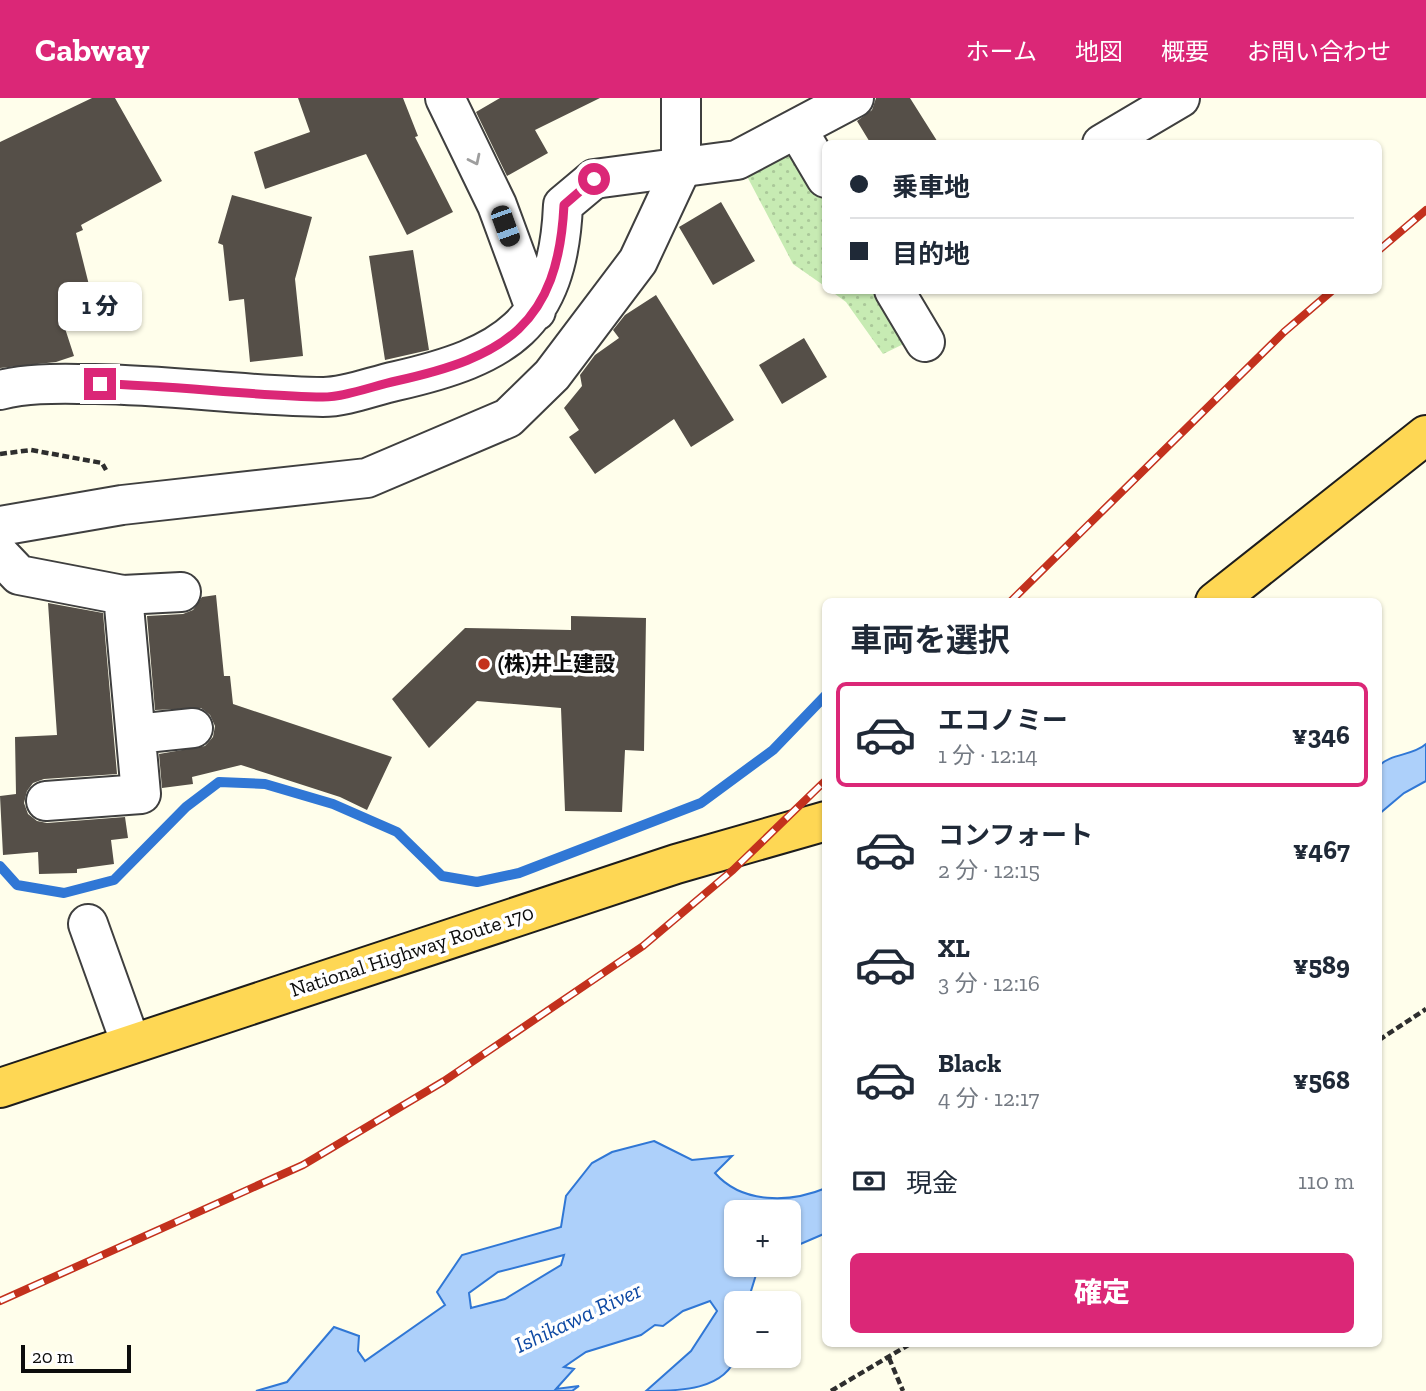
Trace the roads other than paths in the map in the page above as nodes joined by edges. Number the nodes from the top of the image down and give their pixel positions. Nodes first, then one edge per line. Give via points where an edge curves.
1 (445, 98) edge
2 (681, 98) edge
3 (855, 98) edge
4 (1180, 98) edge
5 (1148, 120) edge
6 (797, 130) junction
7 (1110, 140) edge
8 (681, 169) junction
9 (822, 171) edge
10 (896, 294) edge
11 (536, 311) junction
12 (925, 342) dead end
13 (0, 390) edge
14 (1426, 435) edge
15 (0, 526) edge
16 (0, 555) edge
17 (181, 592) dead end
18 (123, 595) junction
19 (1220, 598) edge
20 (193, 729) dead end
21 (136, 734) junction
22 (46, 801) dead end
23 (822, 822) edge
24 (88, 924) dead end
25 (131, 1044) junction
26 (0, 1088) edge

1 -> 11 street via 497,205
2 - 8 street
3 - 6 street
4 - 5 street
5 - 7 street
6 - 8 street via 737,160
6 - 9 street
8 - 11 street via 594,179 564,205 561,247
8 - 15 street via 638,261 552,375 508,418 367,478 122,505
10 - 12 street
11 - 13 street via 484,354 445,370 326,397 124,384 28,383
14 - 19 highway
16 - 18 street via 19,575
17 - 18 street
18 - 21 street
20 - 21 street
21 - 22 street via 141,794
23 - 25 highway, National Highway Route 170 via 677,864
24 - 25 street
25 - 26 highway, National Highway Route 170

